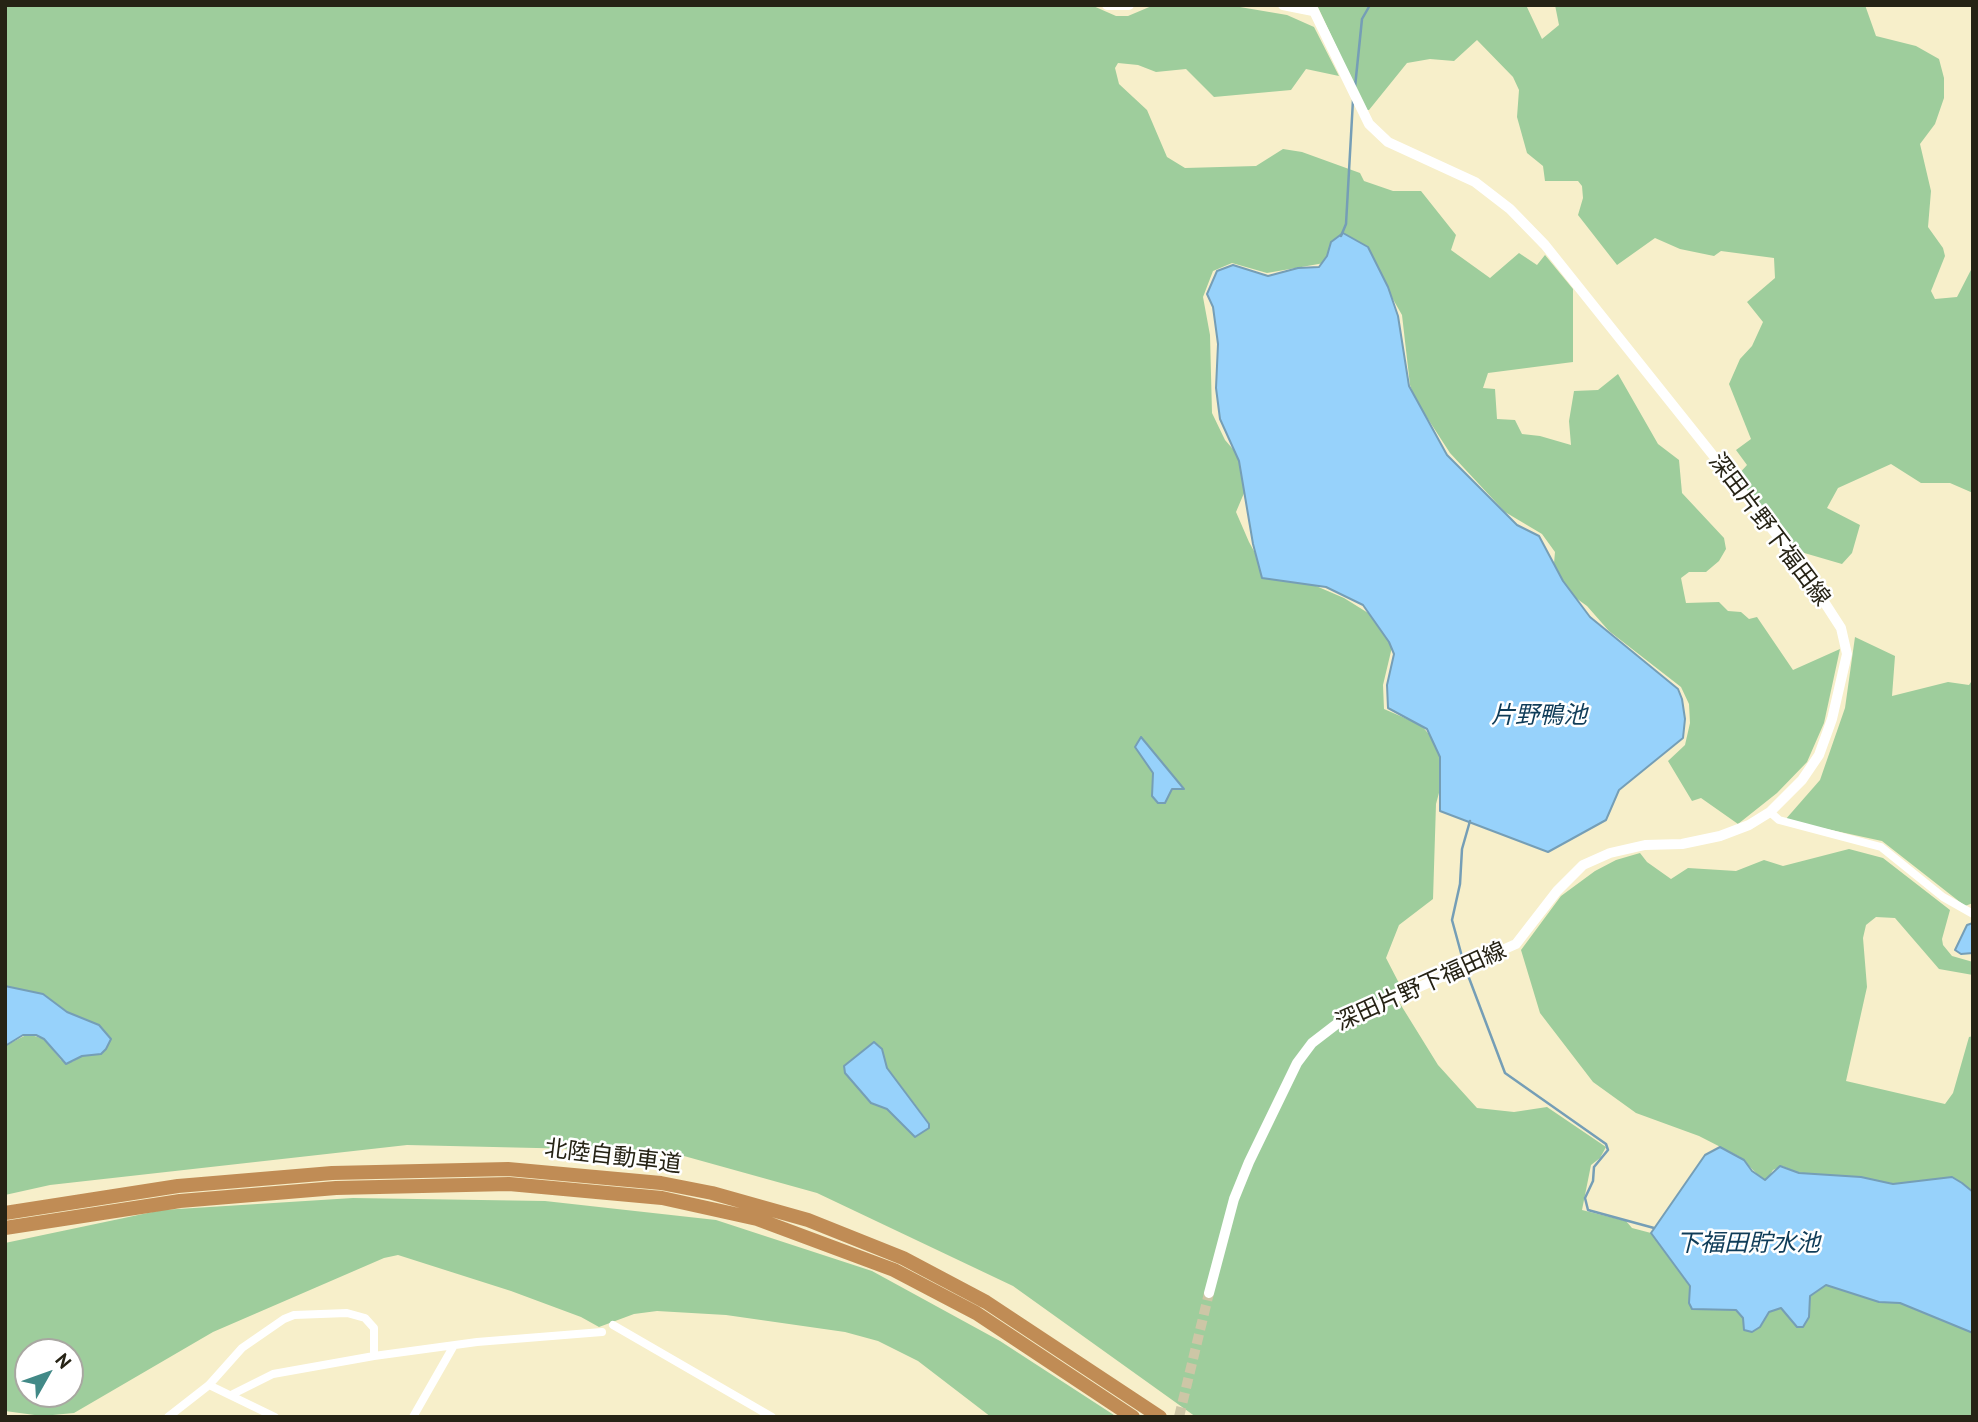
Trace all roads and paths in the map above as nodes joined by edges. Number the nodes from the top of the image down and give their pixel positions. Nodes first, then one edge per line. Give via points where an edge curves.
1 (1107, 5) edge
2 (1129, 5) edge
3 (1283, 5) edge
4 (1312, 8) edge
5 (1770, 812) junction
6 (1973, 914) edge
7 (5, 1213) edge
8 (5, 1228) edge
9 (1209, 1293) tunnel mouth
10 (613, 1325) dead end
11 (602, 1332) dead end
12 (453, 1347) junction
13 (374, 1356) junction
14 (209, 1385) junction
15 (233, 1394) junction
16 (168, 1417) edge
17 (275, 1417) edge
18 (413, 1417) edge
19 (772, 1417) edge
20 (1133, 1417) edge
21 (1160, 1417) edge

1 - 2 main road
3 - 4 main road
4 - 5 main road, 深田片野下福田線 via 1369,124 1388,142 1475,182 1545,245 1799,563 1835,618 1847,654 1832,719 1811,768
5 - 6 street via 1779,820 1881,847 1943,897
5 - 9 main road, 深田片野下福田線 via 1720,836 1632,847 1583,866 1516,944 1338,1023 1319,1037 1297,1063 1254,1149 1234,1199
7 - 21 highway, 北陸自動車道 via 178,1186 332,1173 508,1169 661,1183 808,1220 903,1258 986,1302
8 - 20 highway, 北陸自動車道 via 180,1201 336,1188 509,1184 662,1198 757,1219 894,1270 976,1313
10 - 19 street
11 - 12 street
12 - 13 street
12 - 18 street
13 - 14 street via 374,1328 365,1318 347,1313 294,1315 242,1348
13 - 15 street via 274,1374
14 - 15 street
14 - 16 street
15 - 17 street

